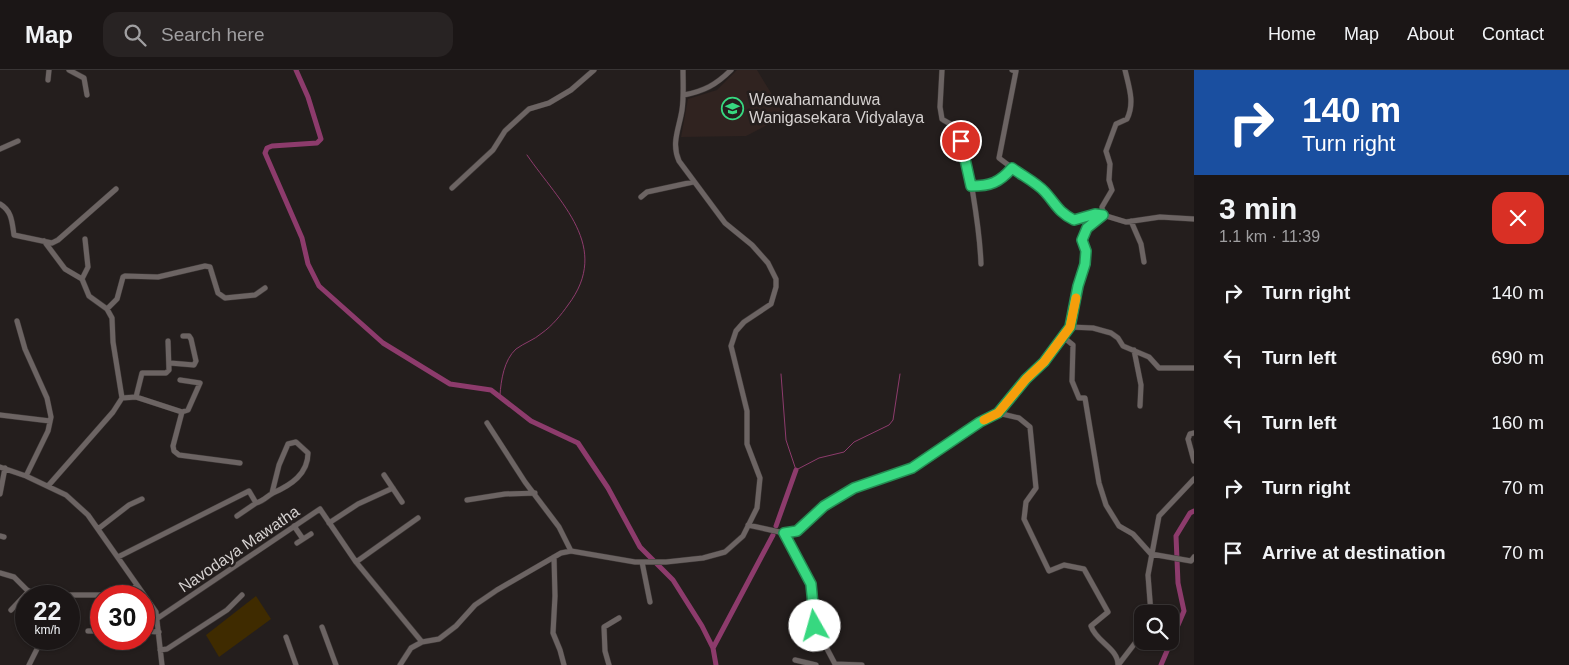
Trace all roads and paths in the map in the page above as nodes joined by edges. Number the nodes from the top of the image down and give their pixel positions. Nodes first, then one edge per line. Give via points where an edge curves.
1 (49, 70) edge
2 (69, 70) edge
3 (594, 70) edge
4 (683, 70) edge
5 (731, 70) edge
6 (942, 70) edge
7 (1012, 70) edge
8 (1125, 70) edge
9 (48, 80) dead end
10 (87, 95) dead end
11 (684, 95) junction
12 (18, 141) dead end
13 (0, 149) edge
14 (1012, 168) junction
15 (693, 182) junction
16 (971, 186) junction
17 (452, 188) dead end
18 (116, 189) dead end
19 (641, 197) dead end
20 (0, 204) edge
21 (1103, 215) junction
22 (1194, 219) edge
23 (1131, 221) junction
24 (85, 239) dead end
25 (44, 241) junction
26 (1144, 262) dead end
27 (980, 264) dead end
28 (82, 279) junction
29 (265, 288) dead end
30 (107, 309) junction
31 (17, 321) dead end
32 (1070, 327) junction
33 (183, 336) dead end
34 (1062, 336) junction
35 (168, 341) dead end
36 (1134, 350) junction
37 (170, 363) junction
38 (1194, 368) edge
39 (180, 380) dead end
40 (136, 397) junction
41 (122, 398) junction
42 (1140, 406) dead end
43 (182, 412) junction
44 (998, 413) junction
45 (0, 415) edge
46 (50, 421) junction
47 (487, 423) dead end
48 (1194, 433) edge
49 (1194, 461) edge
50 (240, 463) dead end
51 (3, 468) edge
52 (384, 475) dead end
53 (26, 476) junction
54 (1194, 479) edge
55 (48, 486) junction
56 (393, 488) junction
57 (272, 493) junction
58 (534, 493) junction
59 (0, 494) edge
60 (142, 500) dead end
61 (466, 500) dead end
62 (402, 502) dead end
63 (256, 503) junction
64 (237, 516) dead end
65 (418, 518) dead end
66 (329, 523) junction
67 (748, 525) junction
68 (294, 526) junction
69 (98, 529) junction
70 (784, 533) junction
71 (312, 534) dead end
72 (303, 539) junction
73 (297, 543) dead end
74 (571, 551) junction
75 (1151, 554) junction
76 (118, 557) junction
77 (554, 557) junction
78 (1194, 557) edge
79 (356, 562) junction
80 (642, 562) junction
81 (0, 573) edge
82 (22, 585) edge
83 (137, 585) edge
84 (242, 596) dead end
85 (650, 602) dead end
86 (1150, 605) edge
87 (15, 606) edge
88 (11, 610) dead end
89 (155, 613) edge
90 (158, 618) junction
91 (619, 618) dead end
92 (322, 627) dead end
93 (155, 632) edge
94 (159, 632) junction
95 (286, 637) dead end
96 (422, 642) junction
97 (1134, 644) edge
98 (36, 650) edge
99 (160, 650) junction
100 (795, 660) dead end
101 (1118, 664) edge
102 (29, 665) edge
103 (162, 665) edge
104 (296, 665) edge
105 (336, 665) edge
106 (400, 665) edge
107 (564, 665) edge
108 (609, 665) edge
109 (816, 665) edge
110 (834, 665) edge
111 (862, 665) edge

1 - 9 street
2 - 10 street via 84,78
3 - 17 street via 571,90 529,110 505,131 494,150
4 - 11 street
5 - 11 street via 709,88
6 - 16 street via 942,119 954,126 961,141
7 - 14 street via 1016,71 999,158
8 - 21 street via 1131,112 1127,119 1116,124 1106,151 1112,190 1102,207
11 - 15 street via 675,141 676,152
12 - 13 street
14 - 16 street via 991,186
14 - 21 street via 1045,192 1064,215 1074,220
15 - 19 street via 646,192
15 - 67 street via 725,223 768,263 776,279 771,304 736,330 730,346 747,411 747,444 760,478 756,508
16 - 27 street
18 - 25 street via 58,240
20 - 25 street via 11,215 14,235
21 - 23 street
21 - 32 street via 1087,228 1082,240 1086,251 1085,264
22 - 23 street via 1160,217
23 - 26 street via 1141,244
24 - 28 street via 88,267
25 - 28 street via 64,269
28 - 30 street via 89,296
29 - 30 street via 255,295 225,298 218,293 210,267 205,266 158,277 125,276 117,299
30 - 41 street via 112,318
31 - 46 street via 25,349 47,398
32 - 34 street
32 - 36 street via 1111,333 1123,346
33 - 37 street via 191,339 196,361 194,365
34 - 44 street via 1044,362
34 - 75 street via 1073,345 1072,381 1079,398 1085,398 1099,484 1106,505 1119,526 1133,534
35 - 37 street
36 - 38 street via 1149,357 1159,368
36 - 42 street via 1141,385
37 - 40 street via 166,372 142,372
39 - 43 street via 200,383 188,410
40 - 41 street
40 - 43 street
41 - 55 street
43 - 50 street via 174,451 179,455
44 - 70 street via 912,468 854,488 824,506 797,531
44 - 101 street via 1019,418 1030,427 1036,488 1026,502 1024,519 1049,571 1064,565 1084,569 1090,577 1108,612 1091,626 1094,634 1111,648
45 - 46 street
46 - 53 street
47 - 58 street
48 - 49 street via 1188,439
51 - 53 street
51 - 59 street
52 - 56 street
53 - 55 street
54 - 75 street via 1159,516
55 - 69 street via 66,495
56 - 62 street
56 - 66 street via 358,504
57 - 57 street via 298,480 308,458 306,449 296,442 288,444
57 - 63 street
58 - 61 street
58 - 74 street via 559,527
60 - 69 street via 129,505
63 - 64 street
63 - 76 street via 249,492
65 - 79 street
66 - 68 street, Navodaya Mawatha via 320,509
66 - 79 street, Navodaya Mawatha
67 - 70 street
67 - 80 street via 743,536 725,552 702,558
68 - 72 street
68 - 90 street, Navodaya Mawatha
69 - 76 street
70 - 110 street via 811,584 815,626
71 - 72 street
72 - 73 street
74 - 77 street
74 - 80 street
75 - 78 street via 1191,561
75 - 86 street via 1148,575
76 - 83 street
77 - 96 street via 475,605 456,626 439,638
77 - 107 street via 553,633
79 - 96 street, Navodaya Mawatha
80 - 85 street
81 - 82 street via 14,577
84 - 99 street via 212,621 167,649
87 - 88 street
89 - 90 street
90 - 94 street
91 - 108 street via 604,626
92 - 105 street
93 - 94 street
94 - 99 street
95 - 104 street
96 - 106 street via 404,655
97 - 101 street
98 - 102 street
99 - 103 street
100 - 109 street
110 - 111 street

